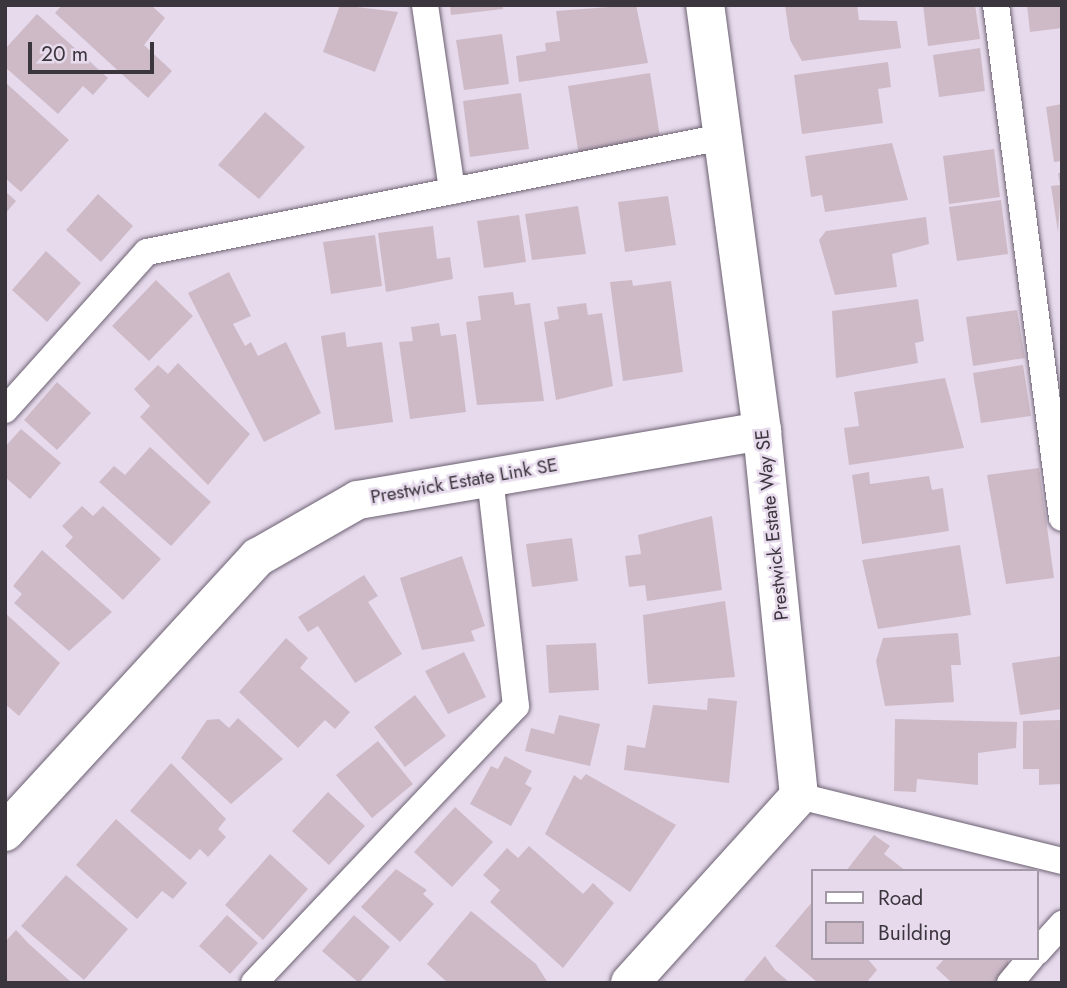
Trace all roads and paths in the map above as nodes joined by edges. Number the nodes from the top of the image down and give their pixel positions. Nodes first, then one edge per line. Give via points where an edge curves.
1 (425, 5) edge
2 (705, 5) edge
3 (996, 5) edge
4 (722, 138) junction
5 (452, 191) junction
6 (5, 410) edge
7 (762, 430) junction
8 (489, 477) junction
9 (1062, 518) edge
10 (799, 796) junction
11 (5, 832) edge
12 (1062, 861) edge
13 (1062, 924) edge
14 (1039, 950) edge
15 (1029, 960) edge
16 (254, 983) edge
17 (630, 983) edge
18 (1010, 983) edge

1 - 5 lane
2 - 4 street, Prestwick Estate Way SE
3 - 9 lane
4 - 5 lane
4 - 7 street, Prestwick Estate Way SE
5 - 6 lane via 146,252
7 - 8 street, Prestwick Estate Link SE
7 - 10 street, Prestwick Estate Way SE
8 - 11 street, Prestwick Estate Link SE via 358,500 258,557
8 - 16 lane via 516,706
10 - 12 lane
10 - 17 street
13 - 14 lane
15 - 18 lane

